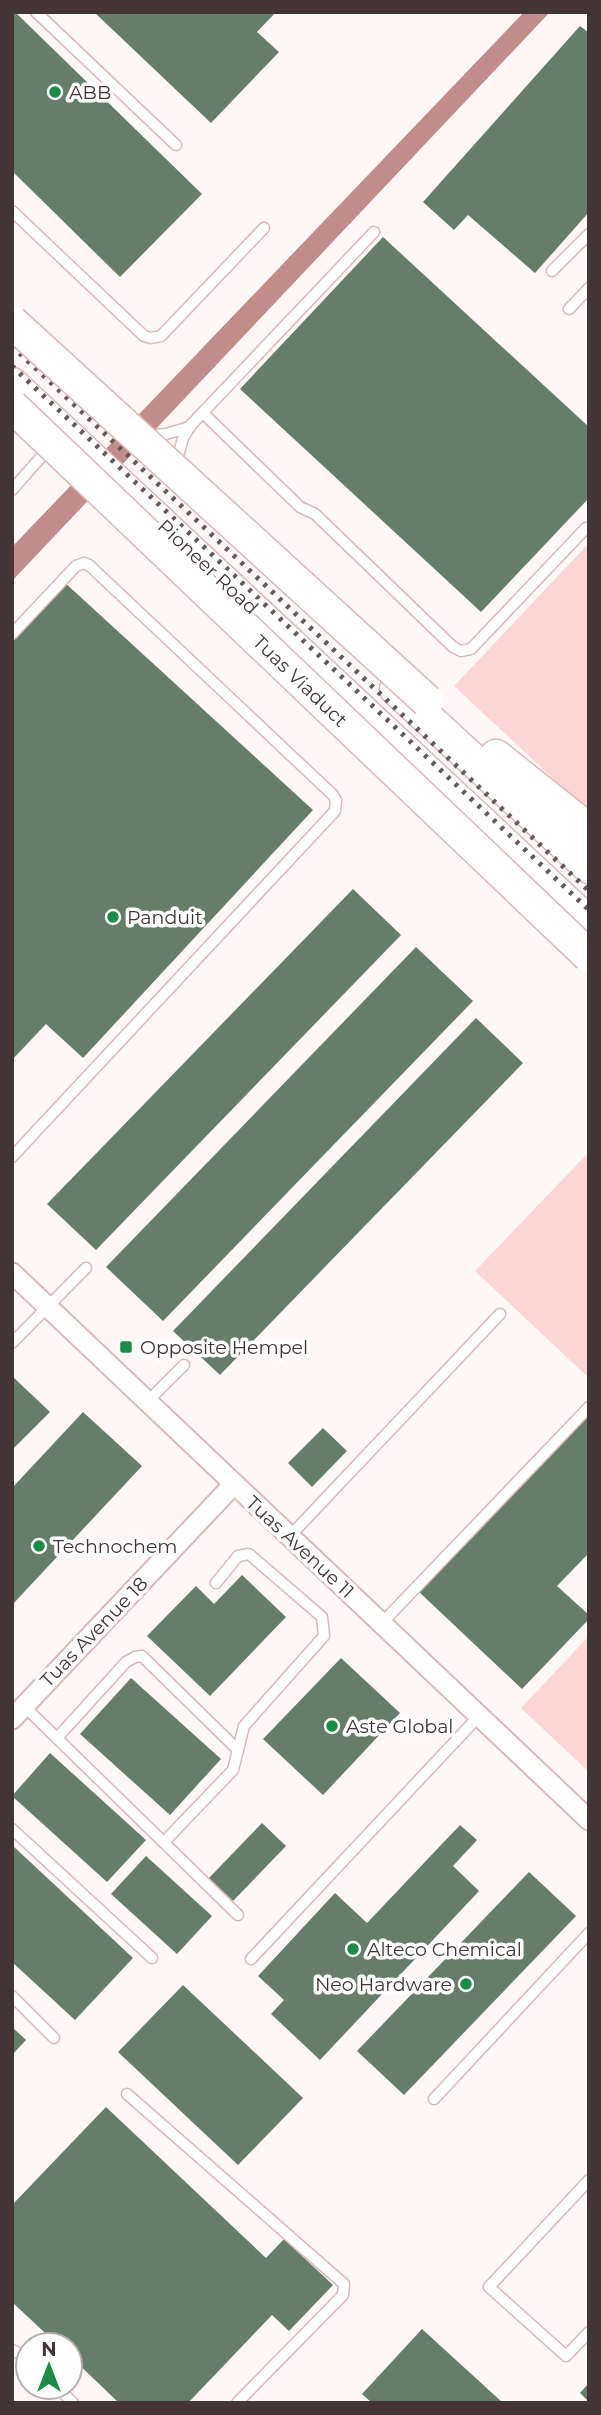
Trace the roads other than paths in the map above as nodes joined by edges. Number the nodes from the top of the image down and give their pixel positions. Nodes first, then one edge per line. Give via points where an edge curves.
1 (36, 12) edge
2 (176, 145) dead end
3 (12, 211) edge
4 (264, 228) dead end
5 (374, 232) dead end
6 (589, 234) edge
7 (552, 271) dead end
8 (589, 288) edge
9 (569, 309) dead end
10 (12, 322) edge
11 (12, 333) edge
12 (12, 384) edge
13 (12, 405) edge
14 (203, 413) junction
15 (190, 426) junction
16 (65, 433) junction
17 (125, 438) junction
18 (172, 481) junction
19 (12, 491) edge
20 (586, 528) dead end
21 (12, 634) edge
22 (589, 830) edge
23 (589, 867) edge
24 (589, 923) edge
25 (589, 956) edge
26 (12, 1157) edge
27 (86, 1268) dead end
28 (12, 1273) edge
29 (48, 1307) junction
30 (500, 1314) dead end
31 (12, 1343) edge
32 (184, 1365) dead end
33 (147, 1402) junction
34 (589, 1407) edge
35 (234, 1485) junction
36 (289, 1537) junction
37 (216, 1583) dead end
38 (381, 1624) junction
39 (18, 1712) edge
40 (480, 1716) junction
41 (57, 1738) junction
42 (238, 1750) junction
43 (589, 1820) edge
44 (12, 1829) edge
45 (164, 1842) junction
46 (238, 1915) dead end
47 (589, 1933) edge
48 (152, 1958) dead end
49 (251, 1959) dead end
50 (12, 1996) edge
51 (54, 2038) dead end
52 (127, 2094) dead end
53 (435, 2099) dead end
54 (589, 2180) edge
55 (589, 2332) edge
56 (237, 2403) edge

1 - 2 lane
3 - 4 lane via 151,338 161,336
5 - 14 lane
6 - 7 lane
8 - 9 lane
10 - 22 main road, bridge via 426,701
11 - 17 main road, Pioneer Road
12 - 16 main road, Pioneer Road
13 - 25 main road, Tuas Viaduct, bridge
14 - 15 lane
14 - 20 lane via 461,651 471,649
15 - 17 lane via 166,434
15 - 18 lane
16 - 19 lane
16 - 24 main road, Pioneer Road
17 - 18 main road, Pioneer Road
18 - 23 main road, Pioneer Road
21 - 26 lane via 76,566 89,565 333,795 337,805
27 - 29 lane
28 - 29 street, Tuas Avenue 11
29 - 31 lane
29 - 33 street, Tuas Avenue 11
30 - 36 lane
32 - 33 lane
33 - 35 street, Tuas Avenue 11
34 - 38 lane
35 - 36 street, Tuas Avenue 11
35 - 39 street, Tuas Avenue 18
36 - 38 street, Tuas Avenue 11
37 - 42 lane via 238,1556 249,1554 323,1617 324,1636 244,1726
38 - 40 street, Tuas Avenue 11
39 - 41 lane
40 - 43 street, Tuas Avenue 11
40 - 49 lane
41 - 42 lane via 126,1662 142,1656
41 - 45 lane
42 - 45 lane via 233,1770
44 - 48 lane
45 - 46 lane
47 - 53 lane
50 - 51 lane
52 - 56 lane via 344,2284 344,2295
54 - 55 lane via 489,2287 566,2356

